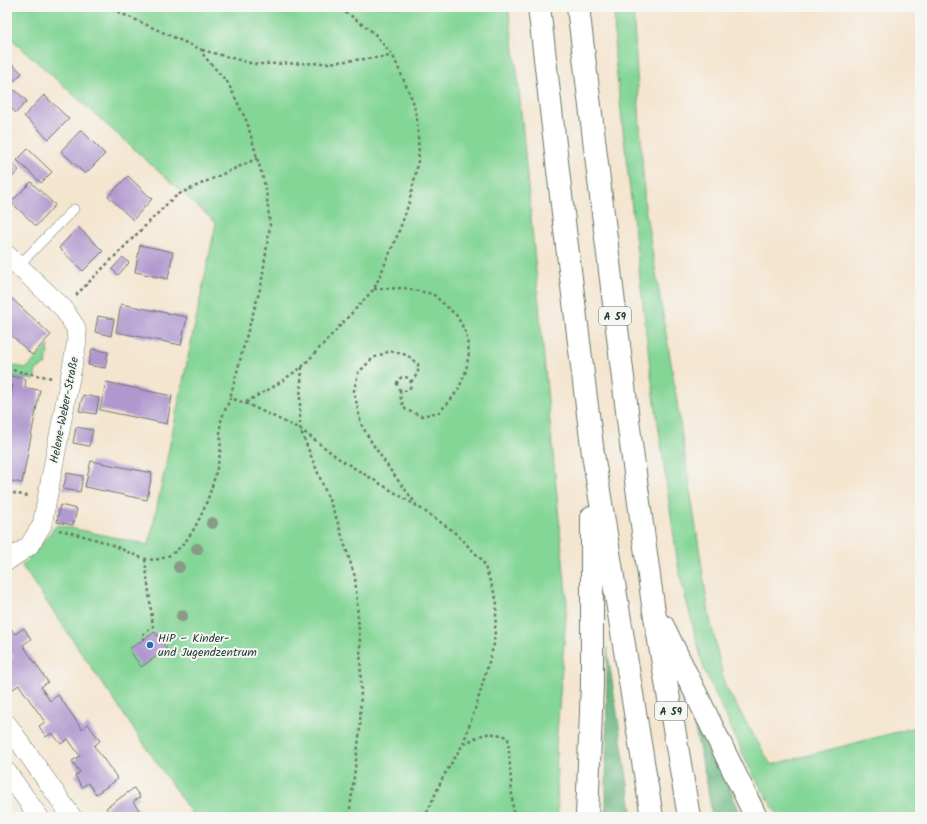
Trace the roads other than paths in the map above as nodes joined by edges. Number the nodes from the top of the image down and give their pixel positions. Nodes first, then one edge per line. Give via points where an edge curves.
1 (539, 7) edge
2 (581, 14) edge
3 (74, 209) dead end
4 (13, 260) edge
5 (593, 454) junction
6 (7, 562) edge
7 (653, 605) junction
8 (7, 724) edge
9 (7, 772) edge
10 (39, 817) edge
11 (72, 817) edge
12 (587, 817) edge
13 (652, 817) edge
14 (689, 817) edge
15 (756, 817) edge

1 - 5 highway
2 - 7 highway, A 59 via 625,398
3 - 4 lane, Helene-Weber-Straße
4 - 6 street, Helene-Weber-Straße via 63,308 76,328 77,341 42,525 29,546
5 - 12 highway via 592,684
5 - 13 highway
7 - 14 highway, A 59
7 - 15 highway
8 - 11 street
9 - 10 street

